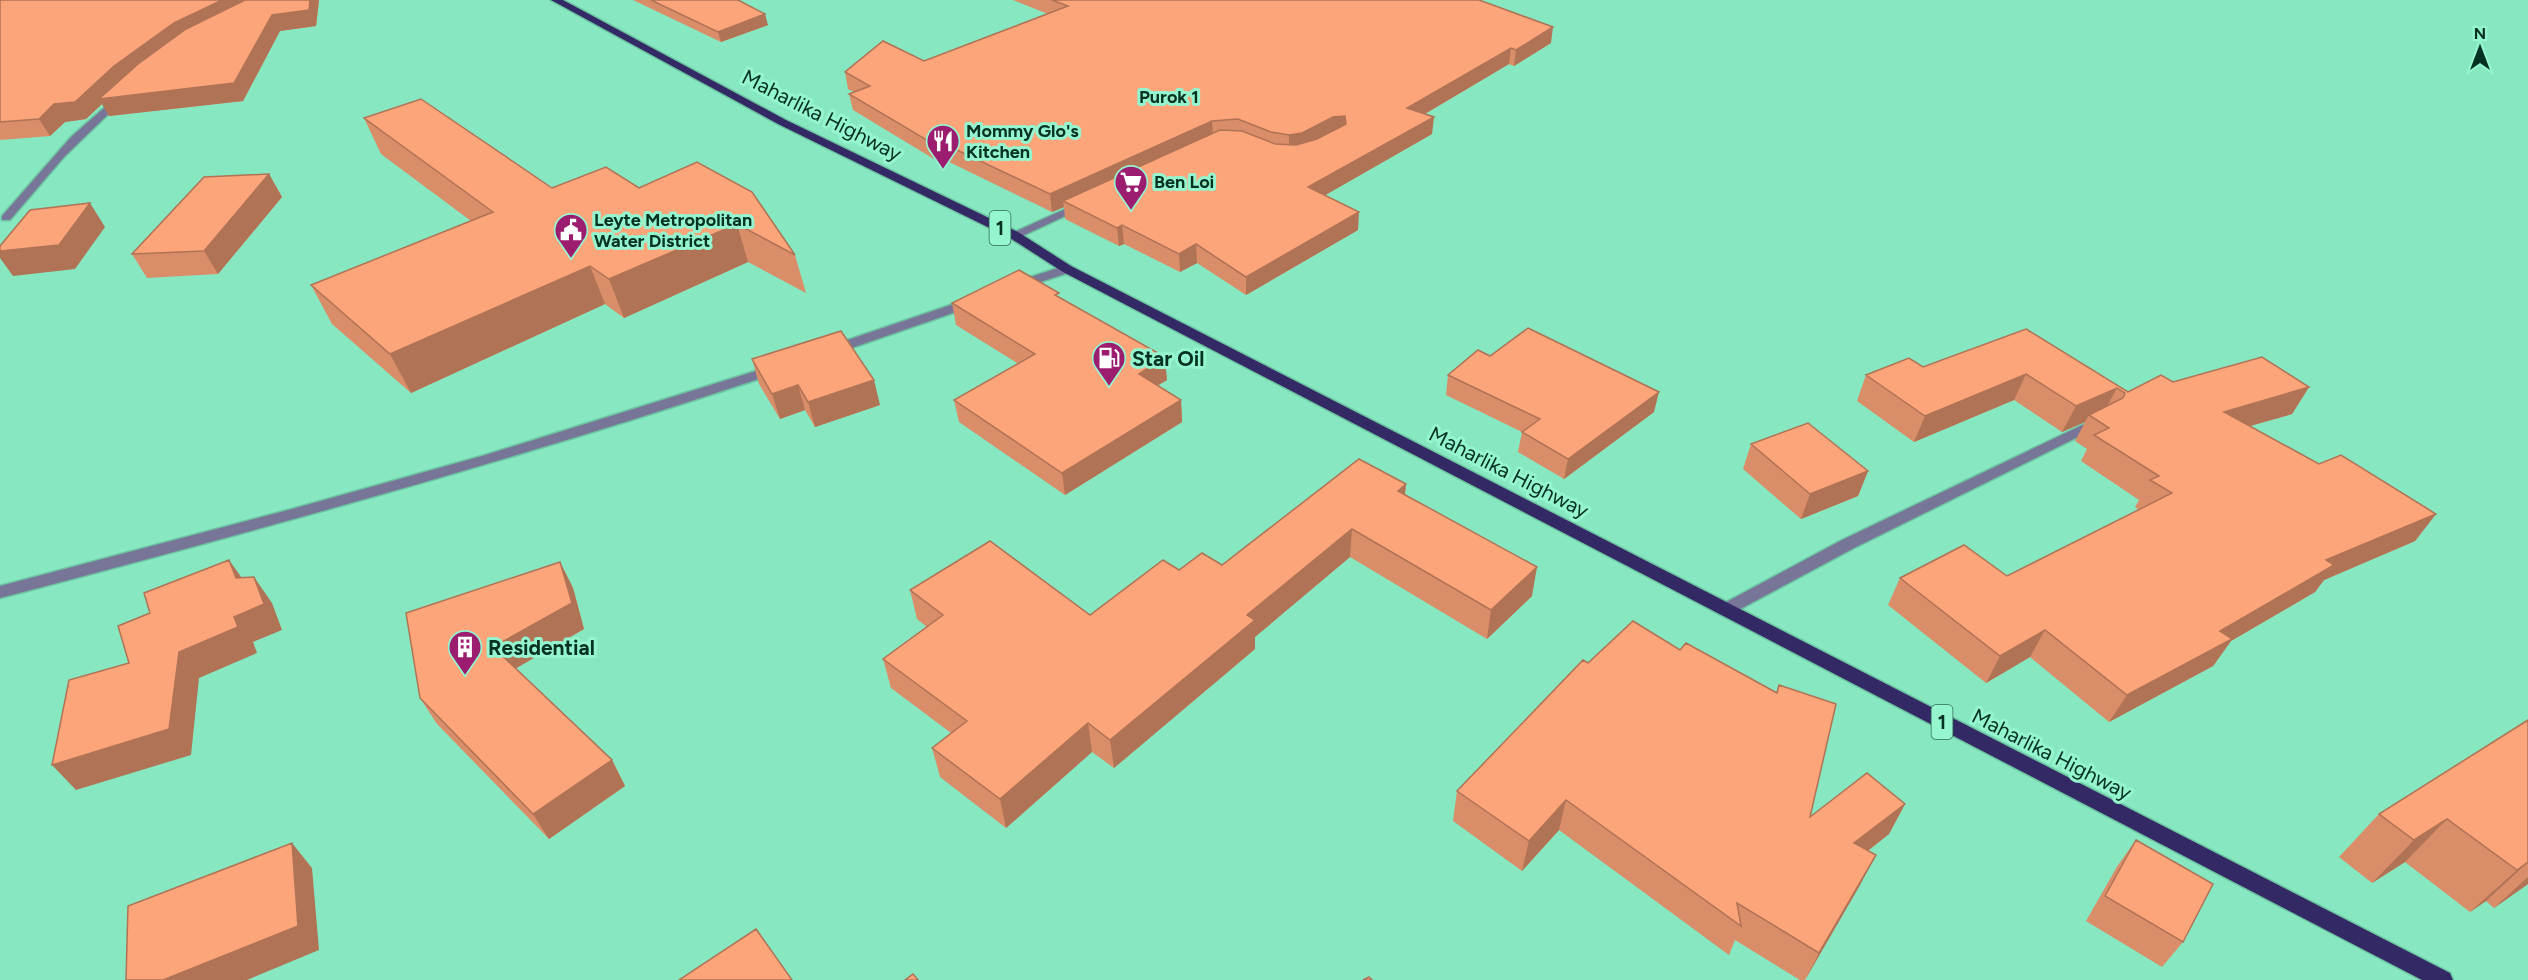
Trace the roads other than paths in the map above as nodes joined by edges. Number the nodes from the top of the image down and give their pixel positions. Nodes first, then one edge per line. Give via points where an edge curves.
1 (556, 0) edge
2 (132, 87) edge
3 (1089, 201) edge
4 (6, 218) dead end
5 (1014, 235) junction
6 (1067, 269) junction
7 (1011, 288) edge
8 (988, 296) edge
9 (818, 354) edge
10 (784, 366) edge
11 (2102, 420) edge
12 (0, 592) edge
13 (1725, 610) junction
14 (2443, 980) edge

1 - 5 main road, Maharlika Highway / 1 via 782,122
2 - 4 street via 98,117
3 - 5 street
5 - 6 main road, Maharlika Highway / 1
6 - 7 street
6 - 13 main road, Maharlika Highway / 1
8 - 9 street
10 - 12 street via 459,470
11 - 13 street via 1848,544
13 - 14 main road, Maharlika Highway / 1

